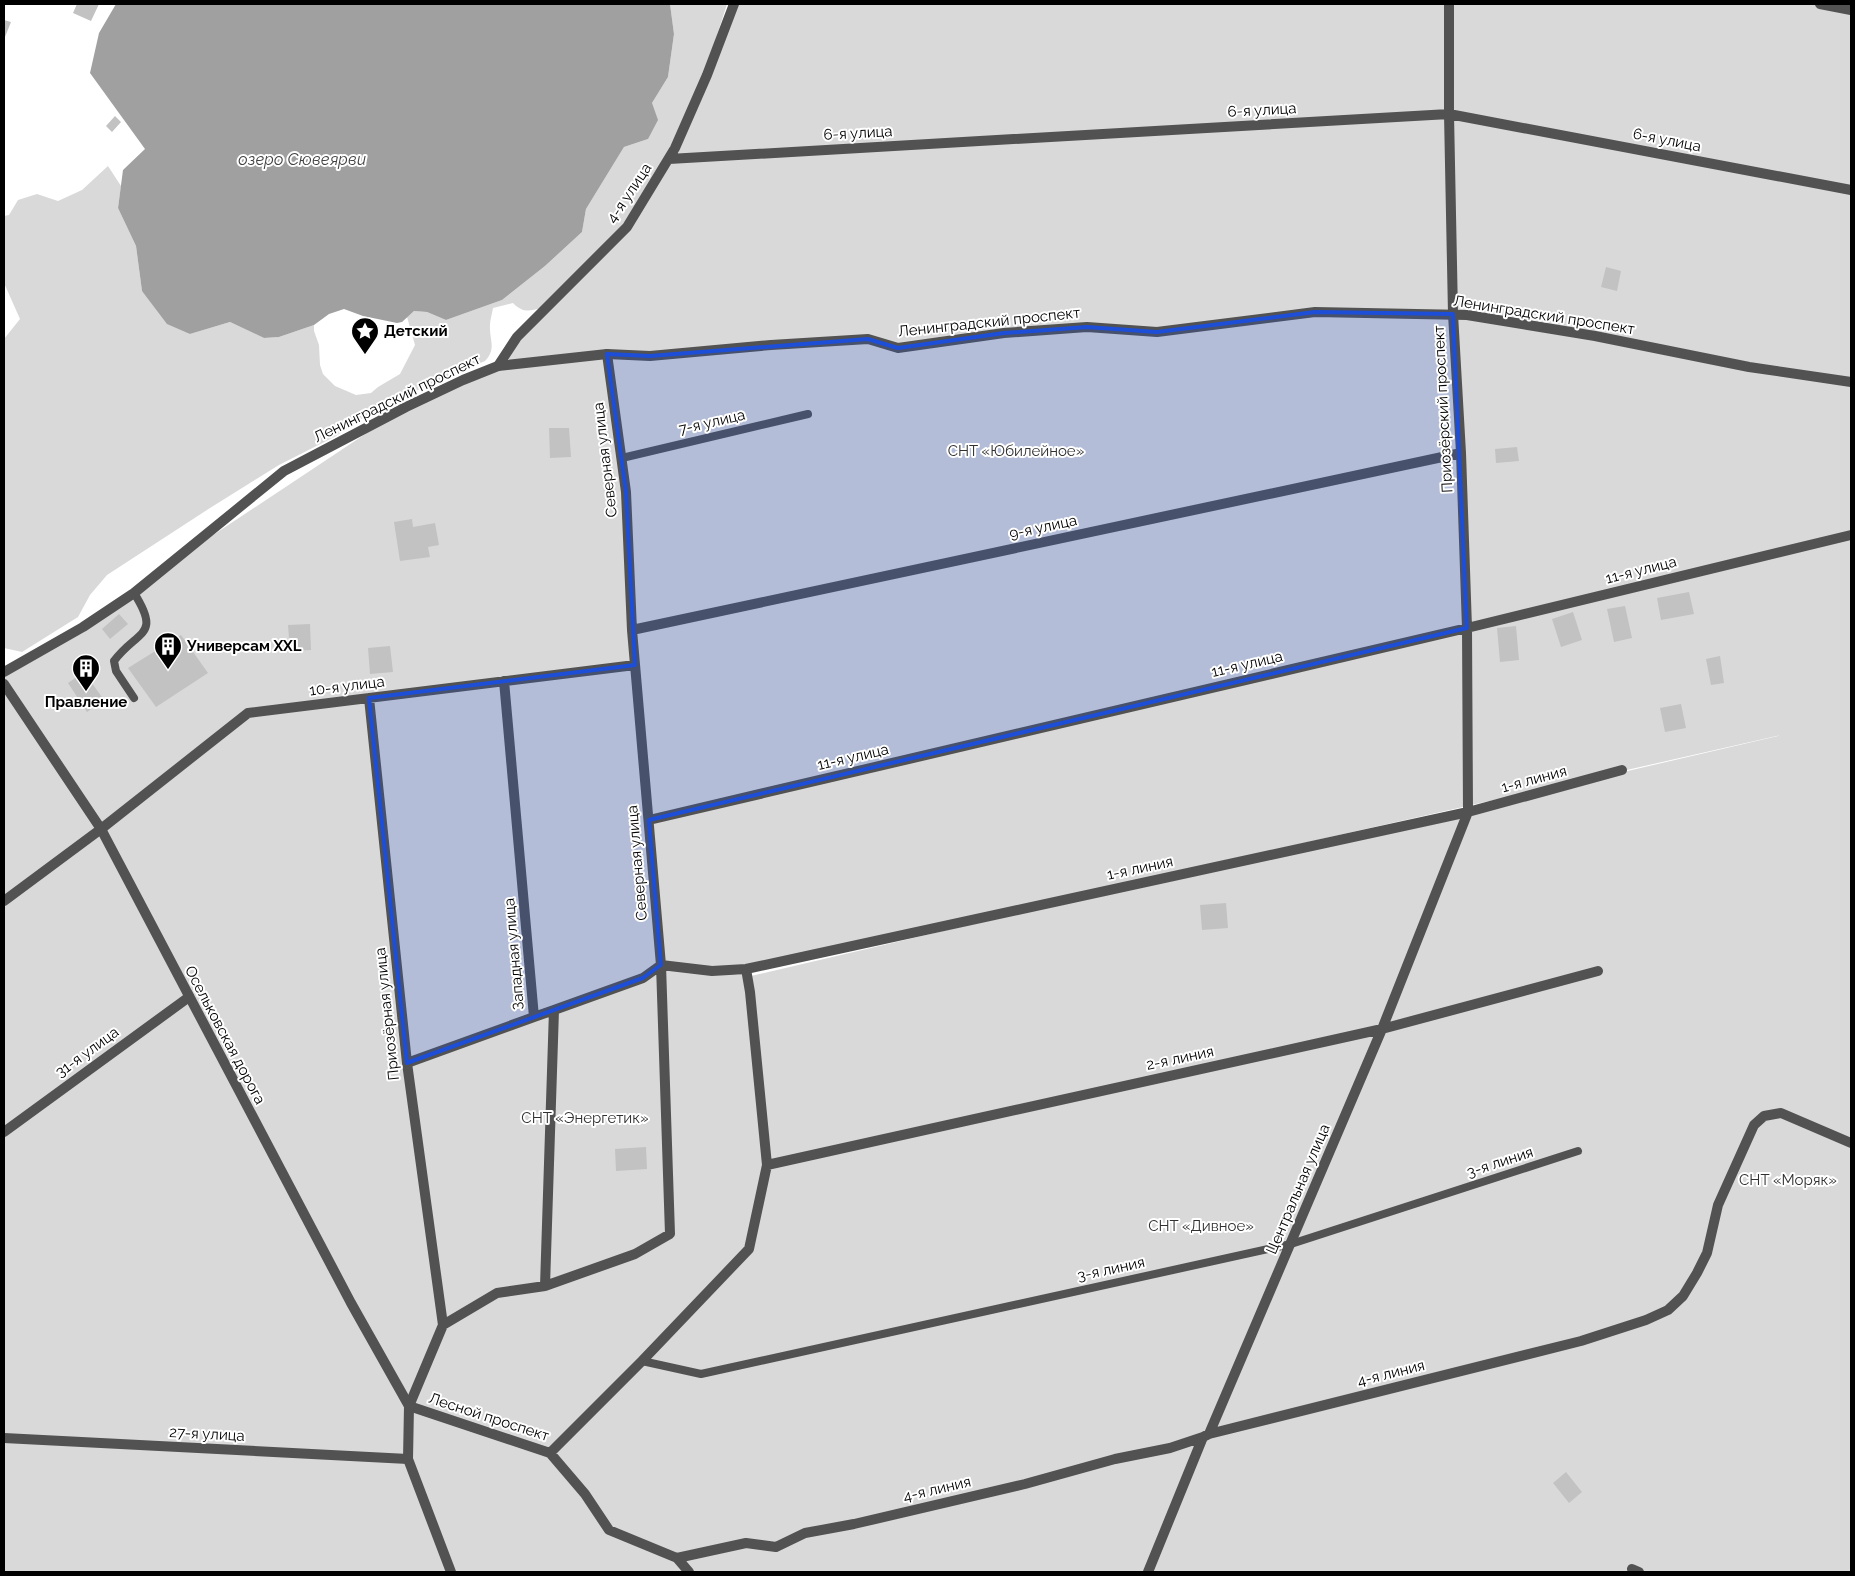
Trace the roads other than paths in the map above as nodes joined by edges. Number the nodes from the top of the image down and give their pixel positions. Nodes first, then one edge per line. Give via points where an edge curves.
1 (734, 4) edge
2 (1449, 4) edge
3 (1820, 4) edge
4 (1851, 10) edge
5 (1449, 114) junction
6 (669, 159) junction
7 (1851, 190) edge
8 (1454, 314) junction
9 (606, 354) junction
10 (498, 366) junction
11 (1851, 382) edge
12 (808, 414) dead end
13 (1461, 453) junction
14 (622, 458) junction
15 (1851, 535) edge
16 (134, 592) junction
17 (1468, 628) junction
18 (632, 630) junction
19 (635, 665) junction
20 (4, 672) edge
21 (504, 681) junction
22 (4, 684) edge
23 (134, 698) dead end
24 (369, 698) junction
25 (1622, 770) dead end
26 (1468, 812) junction
27 (649, 820) junction
28 (100, 829) junction
29 (4, 901) edge
30 (661, 965) junction
31 (746, 969) junction
32 (1598, 971) dead end
33 (188, 997) junction
34 (554, 1010) junction
35 (534, 1017) junction
36 (1382, 1029) junction
37 (407, 1063) junction
38 (4, 1132) edge
39 (1851, 1143) edge
40 (1578, 1151) dead end
41 (767, 1165) junction
42 (1291, 1244) junction
43 (544, 1286) junction
44 (443, 1325) junction
45 (642, 1361) junction
46 (409, 1406) junction
47 (1206, 1436) junction
48 (4, 1438) edge
49 (550, 1453) junction
50 (408, 1459) junction
51 (676, 1558) junction
52 (451, 1572) edge
53 (689, 1572) edge
54 (1148, 1572) edge

1 - 6 street, 4-я улица via 707,75
2 - 5 street, Приозёрский проспект
3 - 4 street
5 - 6 street, 6-я улица
5 - 7 street, 6-я улица
5 - 8 street, Приозёрский проспект
6 - 10 street, 4-я улица via 626,227 518,337
8 - 9 street, Ленинградский проспект via 1315,312 1158,332 1087,327 1004,333 898,348 868,339 650,356
8 - 11 street, Ленинградский проспект
8 - 13 street, Приозёрский проспект
9 - 10 street, Ленинградский проспект
9 - 14 street, Северная улица
10 - 16 street, Ленинградский проспект via 406,407 284,472
12 - 14 lane, 7-я улица
13 - 17 street, Приозёрский проспект
13 - 18 street, 9-я улица
14 - 18 street, Северная улица
15 - 17 street, 11-я улица
16 - 20 street, Ленинградский проспект via 83,627
16 - 23 lane via 148,620 144,631 114,661 116,671
17 - 26 street, Приозёрский проспект
17 - 27 street, 11-я улица
18 - 19 street, Северная улица
19 - 21 street, 10-я улица
19 - 27 street, Северная улица
21 - 24 street, 10-я улица
21 - 35 street, Западная улица
22 - 28 street, Осельковская дорога
24 - 28 street, 10-я улица via 248,713
24 - 37 street, Приозёрная улица
25 - 26 street, 1-я линия
26 - 31 street, 1-я линия
26 - 36 street, Центральная улица
27 - 30 street, Северная улица
28 - 29 street, 10-я улица
28 - 33 street, Осельковская дорога
30 - 31 street, 1-я линия via 712,971
30 - 34 street, Западная улица via 643,978
30 - 43 street, Северная улица via 670,1234 635,1254
31 - 41 street
32 - 36 street, 2-я линия
33 - 38 street, 31-я улица
33 - 46 street, Осельковская дорога via 350,1303
34 - 35 street, Западная улица
34 - 43 street
35 - 37 street
36 - 41 street, 2-я линия
36 - 42 street, Центральная улица
37 - 44 street, Приозёрная улица
39 - 47 street, 4-я линия via 1781,1113 1764,1116 1754,1125 1718,1205 1707,1253 1697,1274 1684,1296 1668,1310 1646,1320 1581,1341
40 - 42 lane, 3-я линия
41 - 45 street via 749,1249
42 - 45 lane, 3-я линия via 701,1374
42 - 47 street, Центральная улица
43 - 44 street via 497,1292
44 - 46 street
45 - 49 street
46 - 49 street, Лесной проспект
46 - 50 street
47 - 51 street, 4-я линия via 1025,1484 805,1533 776,1546 746,1543
47 - 54 street, Центральная улица
48 - 50 street, 27-я улица
49 - 51 street, Лесной проспект via 610,1530
50 - 52 street
51 - 53 street, Лесной проспект

